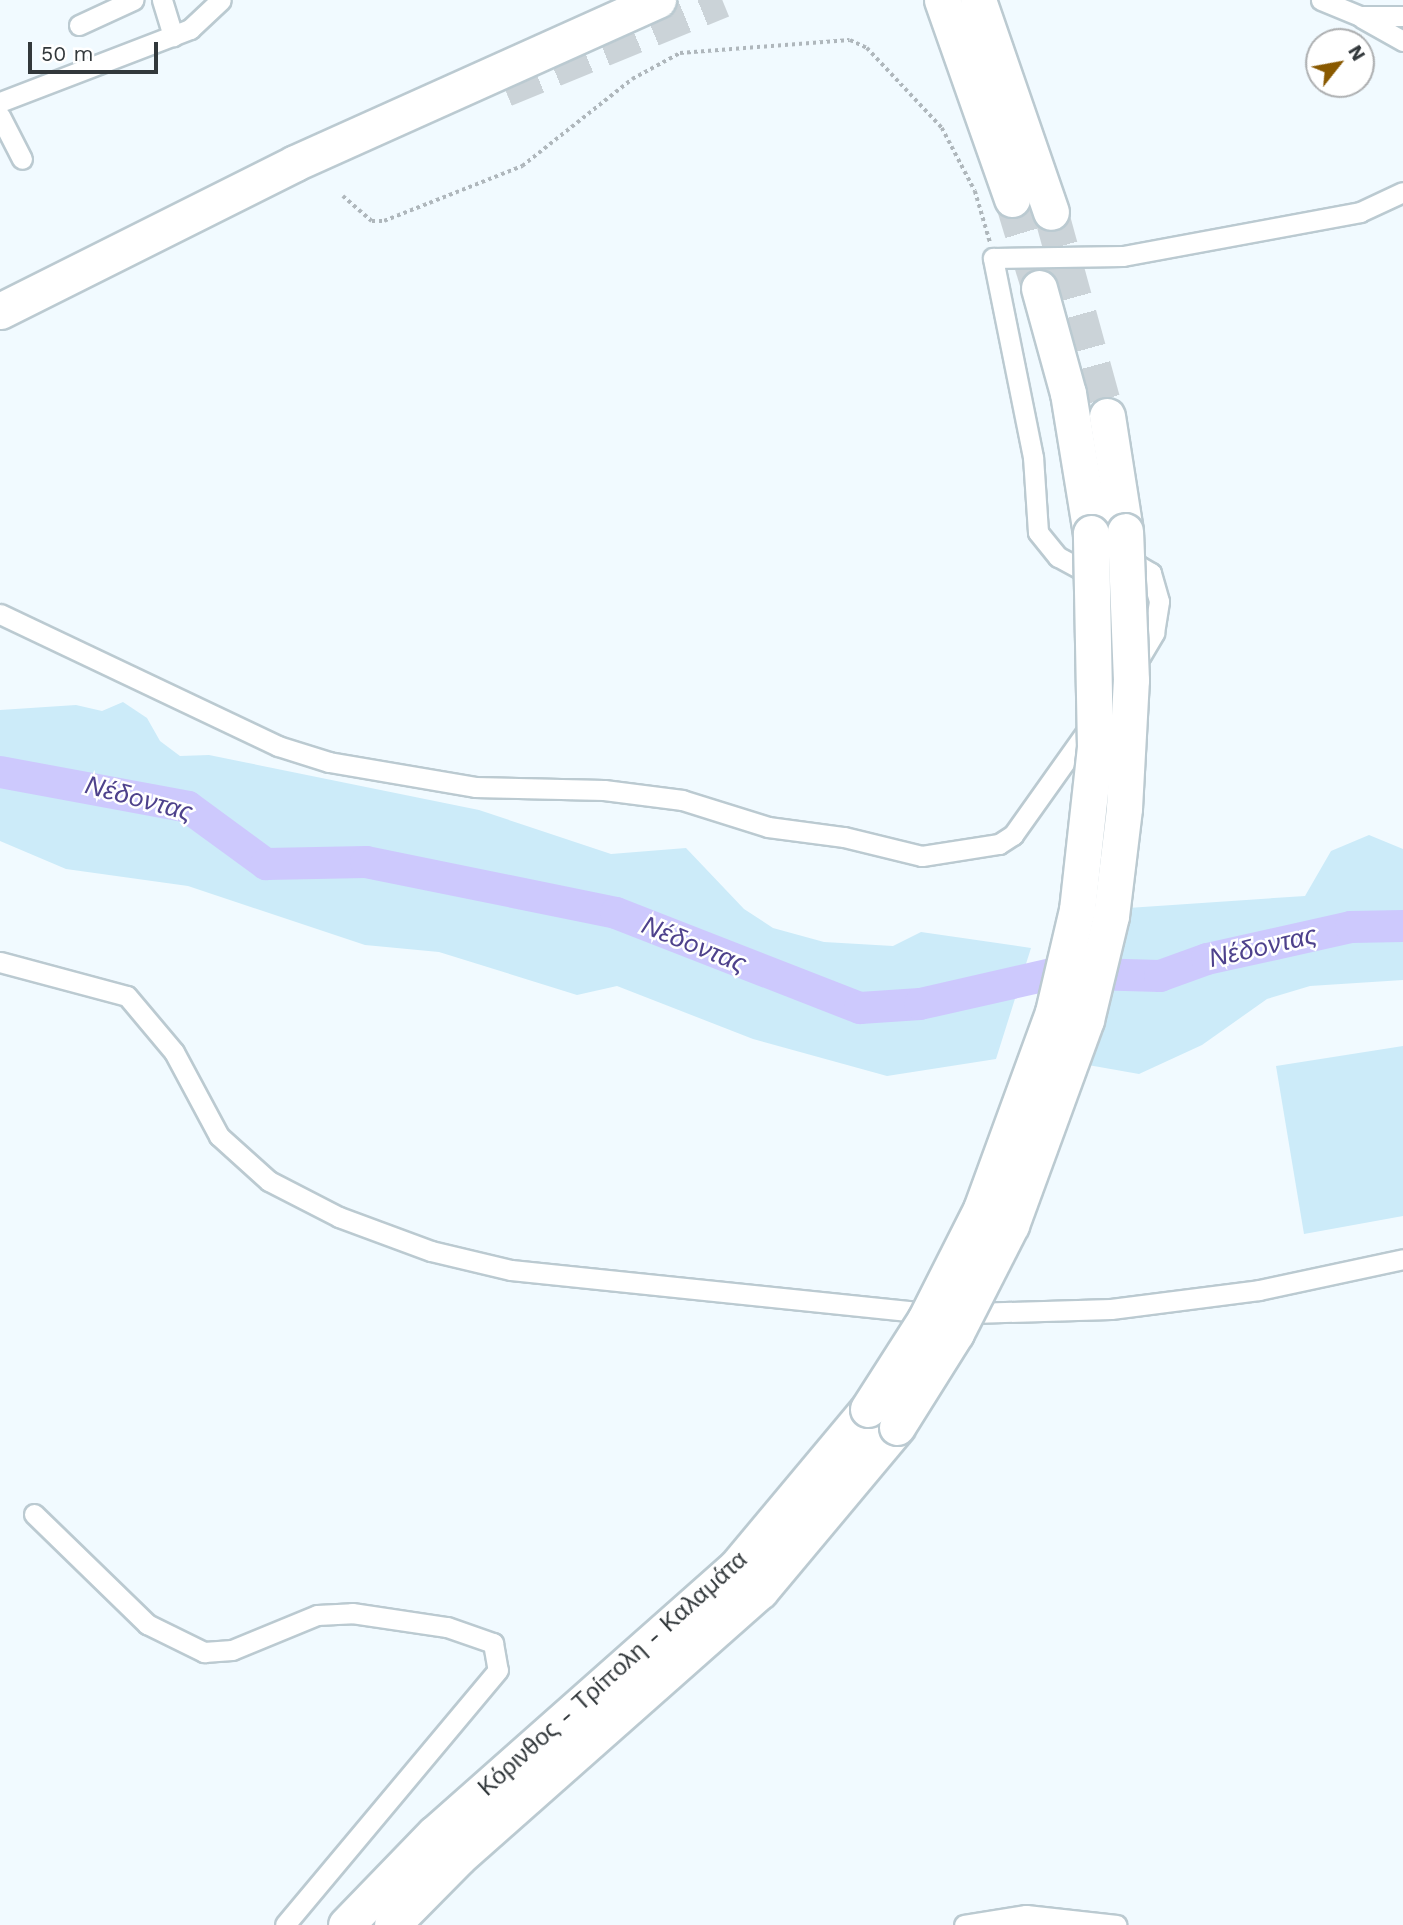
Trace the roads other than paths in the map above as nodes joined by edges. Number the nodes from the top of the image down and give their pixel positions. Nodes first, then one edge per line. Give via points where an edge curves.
1 (133, 0) edge
2 (162, 0) edge
3 (221, 0) edge
4 (658, 0) edge
5 (942, 0) edge
6 (978, 0) edge
7 (1321, 0) edge
8 (1360, 16) junction
9 (1403, 16) edge
10 (79, 25) dead end
11 (173, 36) junction
12 (1403, 41) edge
13 (988, 86) junction
14 (505, 89) tunnel mouth
15 (0, 102) edge
16 (0, 116) edge
17 (22, 159) dead end
18 (295, 163) junction
19 (1403, 191) edge
20 (1012, 200) tunnel mouth
21 (1051, 212) tunnel mouth
22 (1039, 288) tunnel mouth
23 (0, 311) edge
24 (1107, 416) tunnel mouth
25 (1108, 532) junction
26 (0, 614) edge
27 (0, 962) edge
28 (1403, 1259) edge
29 (882, 1418) junction
30 (34, 1514) dead end
31 (285, 1925) edge
32 (346, 1925) edge
33 (392, 1925) edge
34 (964, 1925) edge
35 (1116, 1925) edge

1 - 10 street
2 - 11 street
3 - 11 street via 199,23
4 - 18 highway
5 - 13 highway
6 - 13 highway
7 - 8 street
8 - 9 street
8 - 12 street
11 - 15 street
13 - 20 highway
13 - 21 highway
14 - 18 highway
16 - 17 street
18 - 23 highway
19 - 26 street via 1360,212 1123,256 993,258 1033,457 1038,532 1058,557 1079,568 1139,566 1151,573 1159,601 1154,633 1141,655 1013,835 999,844 922,856 844,836 768,827 682,800 604,790 475,787 329,762 278,746
22 - 25 highway, Κόρινθος - Τρίπολη - Καλαμάτα
24 - 25 highway, Κόρινθος - Τρίπολη - Καλαμάτα
25 - 29 highway, Κόρινθος - Τρίπολη - Καλαμάτα, bridge via 1095,747 1077,911 1053,1012 981,1209
27 - 28 street via 127,996 174,1052 219,1136 269,1181 339,1217 431,1251 511,1270 940,1314 1111,1309 1259,1290
29 - 32 highway, Κόρινθος - Τρίπολη - Καλαμάτα via 734,1568 433,1834
29 - 33 highway, Κόρινθος - Τρίπολη - Καλαμάτα via 840,1503 760,1591 459,1857
30 - 31 street via 147,1624 204,1652 232,1650 317,1615 352,1613 447,1627 493,1643 498,1670
34 - 35 street via 1026,1915

